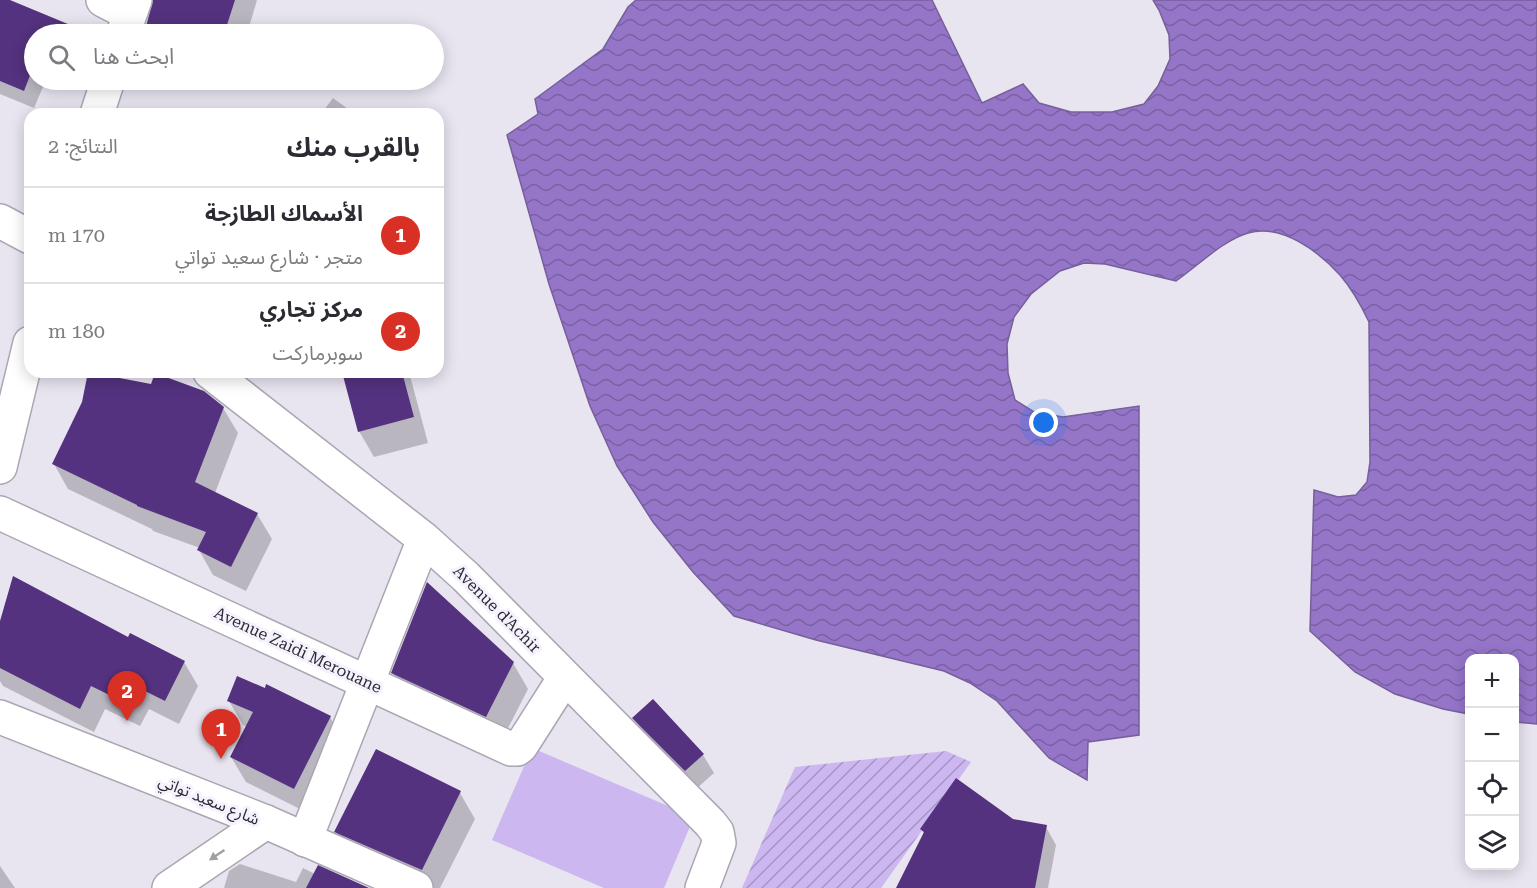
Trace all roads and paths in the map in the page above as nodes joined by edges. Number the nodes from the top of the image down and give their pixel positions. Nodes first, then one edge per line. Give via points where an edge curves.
1 (105, 90) edge
2 (99, 108) edge
3 (0, 221) edge
4 (24, 234) edge
5 (24, 368) edge
6 (218, 378) edge
7 (0, 467) edge
8 (0, 513) edge
9 (424, 539) junction
10 (565, 677) junction
11 (367, 682) junction
12 (0, 717) edge
13 (266, 822) junction
14 (305, 840) junction
15 (169, 888) edge
16 (416, 888) edge
17 (702, 888) edge

1 - 2 street
3 - 4 street
5 - 7 street
6 - 9 street, Avenue d'Achir
8 - 11 street, Avenue Zaidi Merouane
9 - 10 street, Avenue d'Achir
9 - 11 street
10 - 11 street, Avenue Zaidi Merouane via 517,749
10 - 17 street, Avenue d'Achir via 717,832 719,843
11 - 14 street
12 - 13 street, شارع سعيد تواتي
13 - 14 street, شارع سعيد تواتي
13 -> 15 street
14 - 16 street, شارع سعيد تواتي

